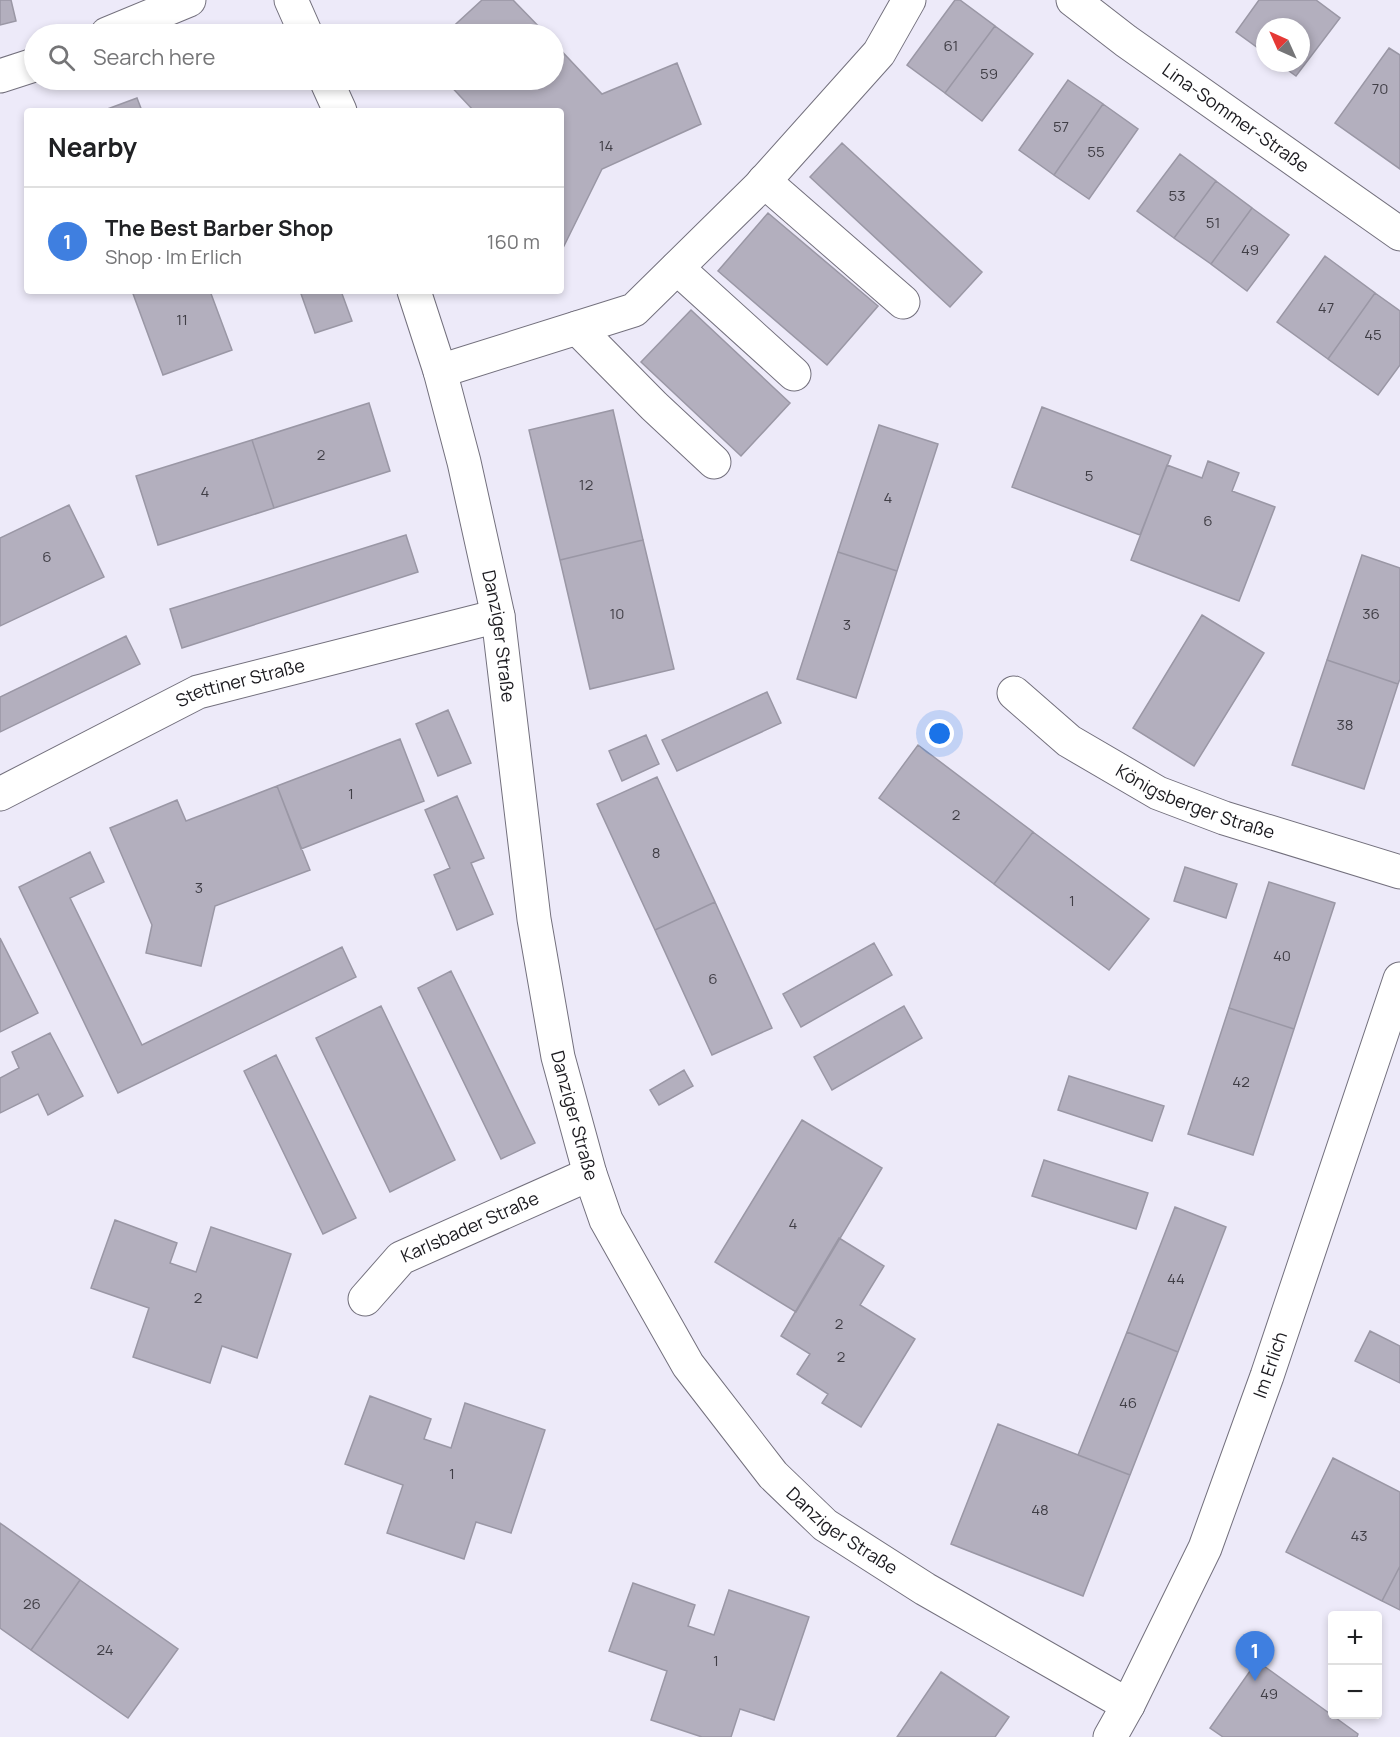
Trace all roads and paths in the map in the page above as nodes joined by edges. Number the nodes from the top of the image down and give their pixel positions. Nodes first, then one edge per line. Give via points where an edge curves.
1 (189, 0) edge
2 (291, 0) edge
3 (909, 0) edge
4 (1073, 0) edge
5 (131, 24) edge
6 (302, 24) edge
7 (24, 69) edge
8 (0, 76) edge
9 (331, 90) edge
10 (339, 108) edge
11 (764, 181) junction
12 (1400, 234) edge
13 (676, 268) junction
14 (415, 294) edge
15 (903, 302) dead end
16 (577, 328) junction
17 (440, 371) junction
18 (795, 374) dead end
19 (714, 462) dead end
20 (498, 616) junction
21 (1014, 693) dead end
22 (0, 794) edge
23 (1400, 872) edge
24 (1400, 979) edge
25 (590, 1174) junction
26 (365, 1299) dead end
27 (1128, 1705) junction
28 (1110, 1737) edge

1 - 5 street
2 - 6 street
3 - 11 street via 879,53
4 - 12 street, Lina-Sommer-Straße
7 - 8 street
9 - 10 street
11 - 13 street
11 - 15 street
13 - 16 street via 634,310
13 - 18 street
14 - 17 street, Danziger Straße
16 - 17 street
16 - 19 street
17 - 20 street, Danziger Straße
20 - 22 street, Stettiner Straße via 198,692
20 - 25 street, Danziger Straße via 534,919 558,1057
21 - 23 street, Königsberger Straße via 1069,741 1158,793 1224,818
24 - 27 street, Im Erlich via 1205,1548
25 - 26 street, Karlsbader Straße via 401,1258
25 - 27 street, Danziger Straße via 606,1220 688,1365 779,1482 825,1525 926,1589
27 - 28 street, Im Erlich

